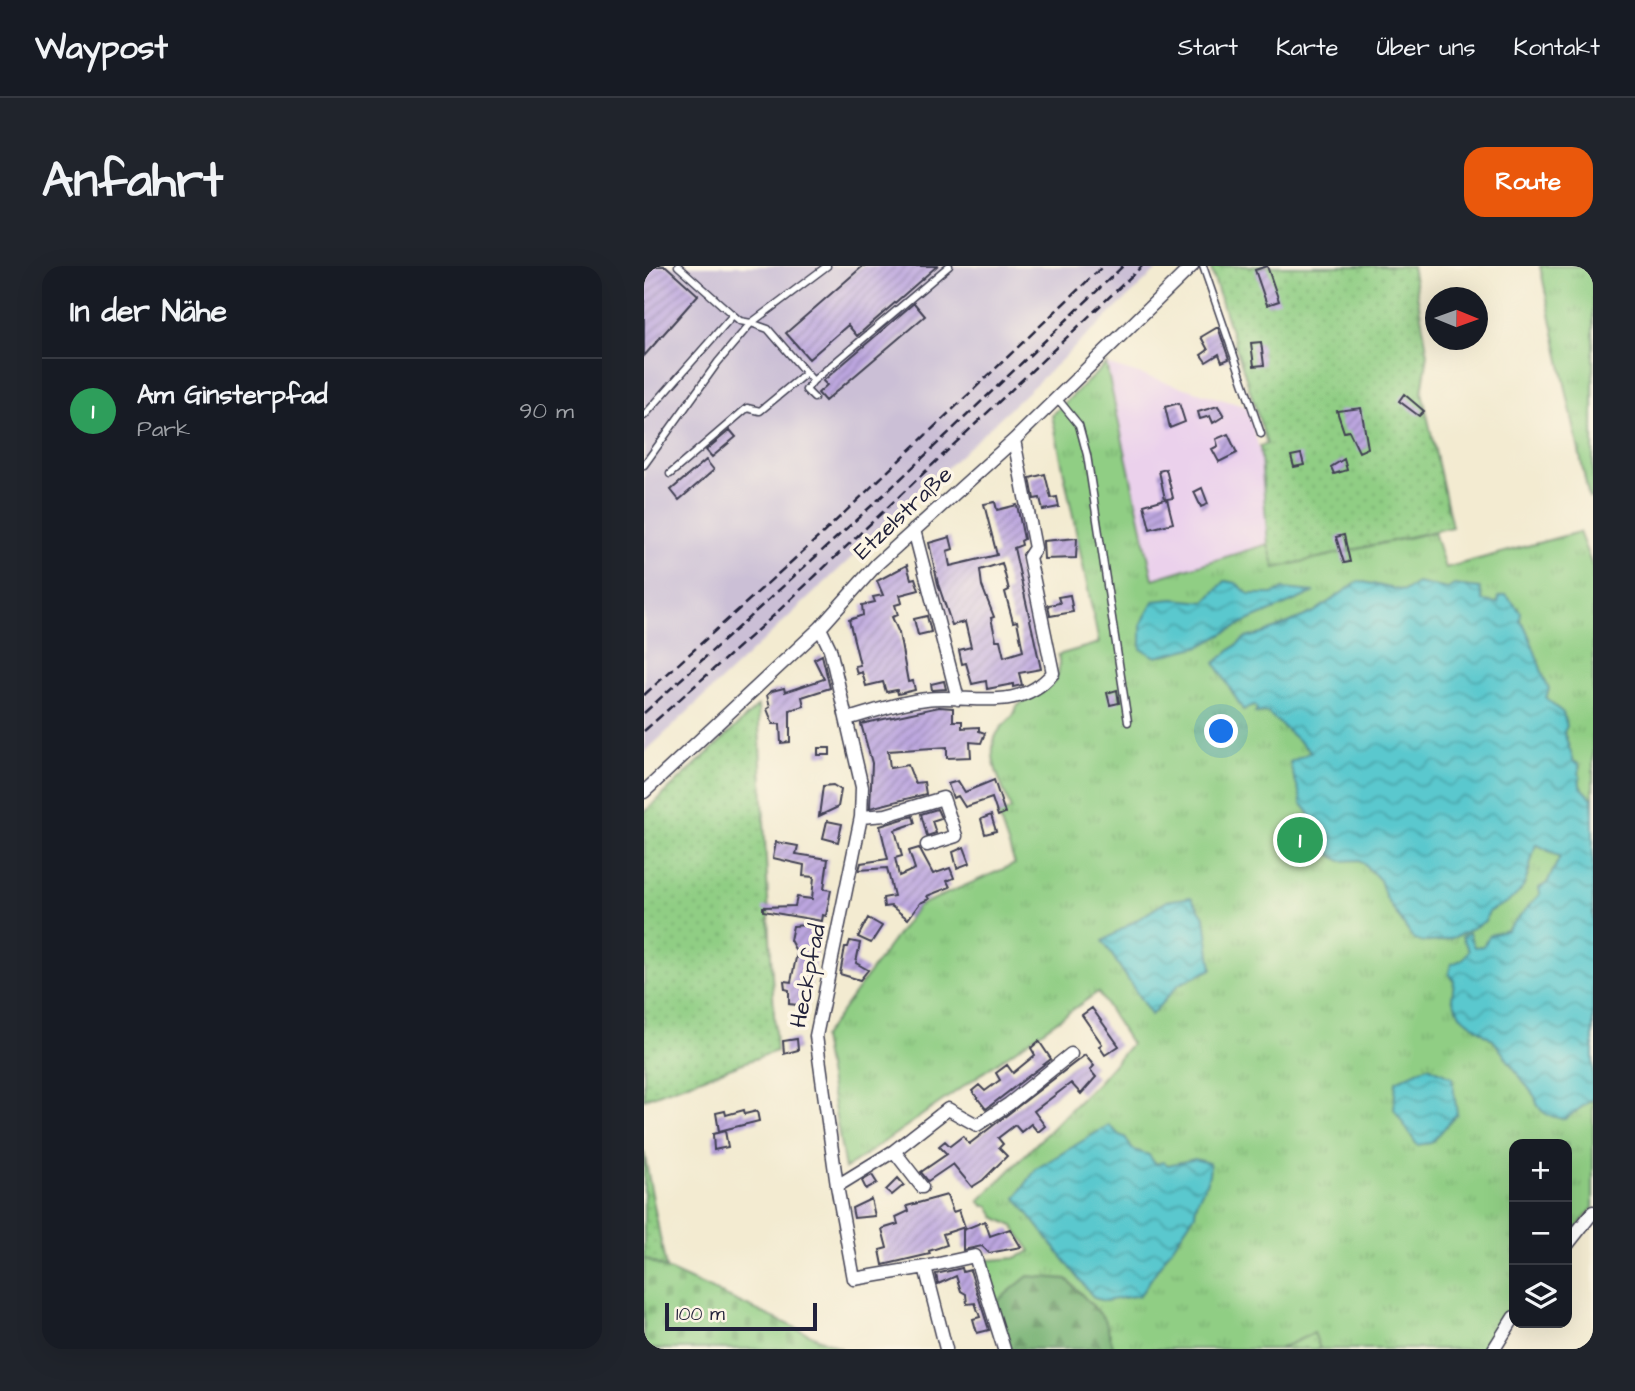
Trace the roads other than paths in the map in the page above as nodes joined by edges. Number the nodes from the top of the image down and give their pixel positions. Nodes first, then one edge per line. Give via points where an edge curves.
1 (678, 266) edge
2 (827, 266) edge
3 (949, 266) edge
4 (1192, 266) edge
5 (1203, 266) edge
6 (733, 315) junction
7 (751, 323) junction
8 (806, 373) junction
9 (813, 382) junction
10 (814, 398) dead end
11 (1057, 398) junction
12 (644, 416) edge
13 (1261, 434) dead end
14 (1014, 440) junction
15 (644, 465) edge
16 (670, 474) dead end
17 (914, 530) junction
18 (820, 628) junction
19 (958, 699) junction
20 (847, 719) junction
21 (1128, 722) dead end
22 (644, 792) edge
23 (861, 817) junction
24 (927, 845) dead end
25 (1071, 1054) dead end
26 (894, 1151) junction
27 (837, 1186) junction
28 (922, 1188) dead end
29 (1593, 1212) edge
30 (1572, 1239) edge
31 (925, 1267) junction
32 (1509, 1325) edge
33 (946, 1349) edge
34 (1004, 1349) edge
35 (1494, 1349) edge

1 - 6 lane
2 - 7 lane
3 - 9 lane
4 - 11 street, Etzelstraße
5 - 13 lane
6 - 7 lane
6 - 12 lane
7 - 8 lane via 768,329
7 - 15 lane
8 - 9 lane
8 - 16 lane via 760,411 747,408
9 - 10 lane via 806,390
11 - 14 street, Etzelstraße
11 - 21 lane via 1079,425 1087,455
14 - 17 street, Etzelstraße
14 - 19 street via 1035,548 1029,557 1053,673 1013,697 987,702
17 - 18 street, Etzelstraße
17 - 19 street
18 - 20 street, Heckpfad via 830,649
18 - 22 street, Etzelstraße
19 - 20 street via 923,699
20 - 23 street, Heckpfad via 862,787
23 - 24 street via 886,815 943,798 956,836
23 - 27 street, Heckpfad via 816,1036
25 - 26 street via 976,1125 948,1109
26 - 27 street
26 - 28 street
27 - 31 street, Heckpfad via 854,1279
29 - 30 street
31 - 33 street
31 - 34 street, Heckpfad via 975,1256
32 - 35 street

